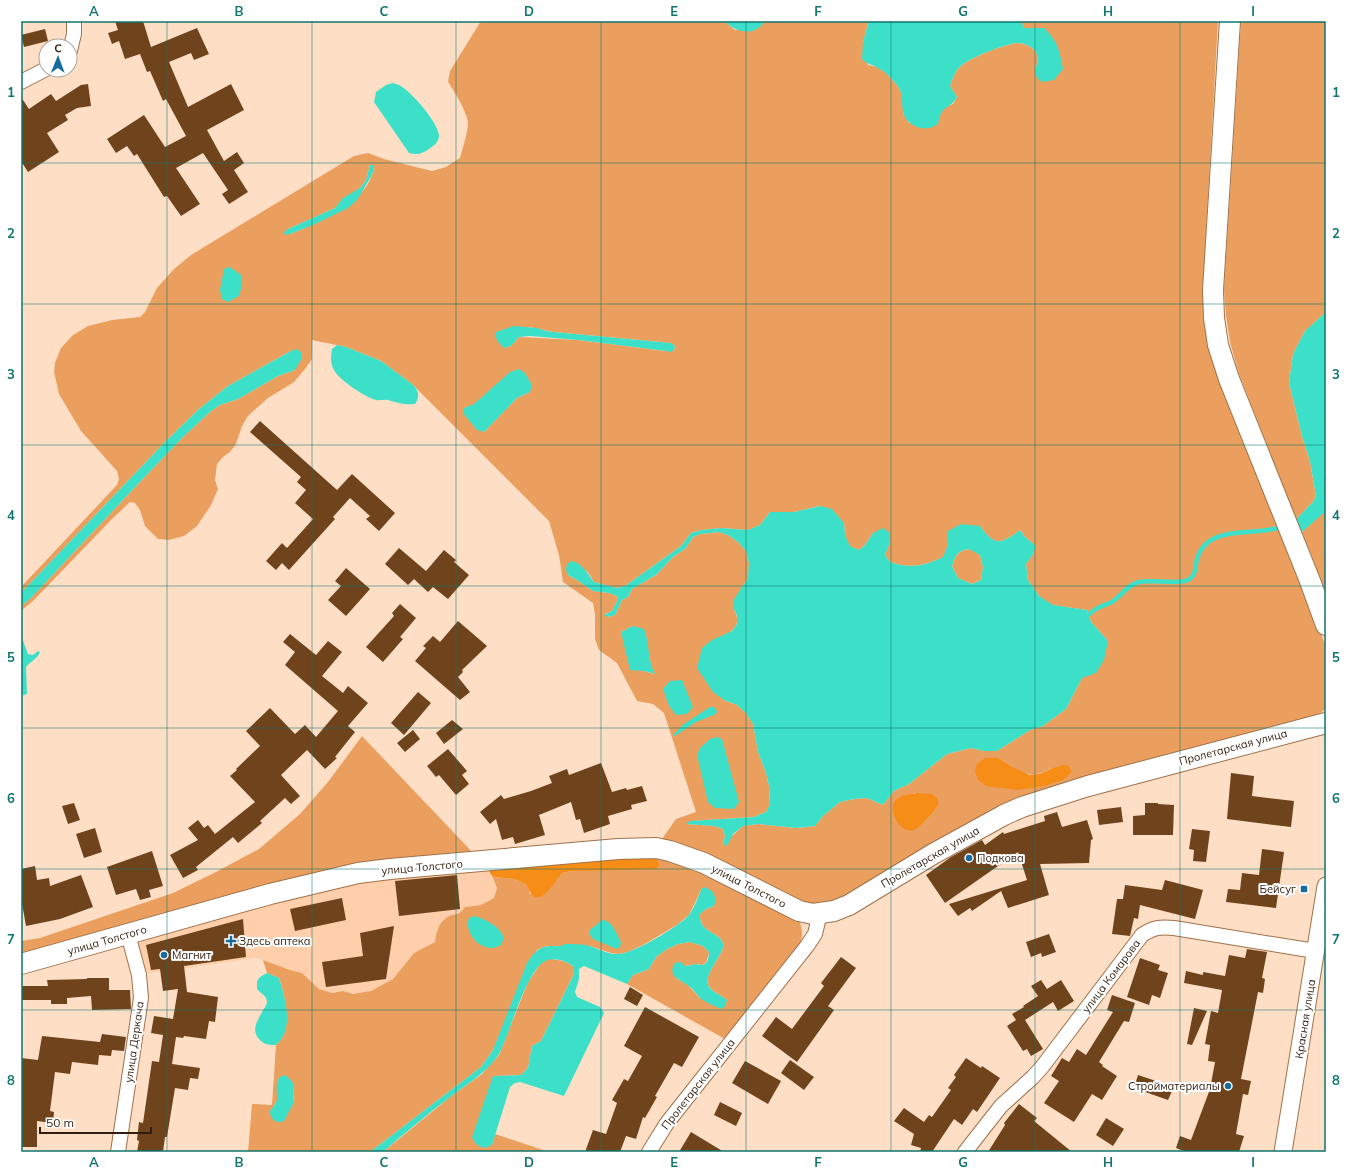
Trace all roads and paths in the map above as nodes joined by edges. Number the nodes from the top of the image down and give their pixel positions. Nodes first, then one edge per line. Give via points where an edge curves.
1 (74, 21) edge
2 (1230, 21) edge
3 (73, 38) edge
4 (38, 73) edge
5 (21, 82) edge
6 (1326, 625) edge
7 (1326, 722) edge
8 (1326, 886) edge
9 (820, 913) junction
10 (128, 934) junction
11 (1315, 951) junction
12 (21, 964) edge
13 (118, 1152) edge
14 (649, 1152) edge
15 (965, 1152) edge
16 (1283, 1152) edge

1 - 3 street
2 - 6 main road via 1213,290 1218,345 1229,380
4 - 5 street
7 - 9 main road, Пролетарская улица via 1088,786 1022,807 933,854 849,905
8 - 11 street, Красная улица
9 - 10 main road, улица Толстого via 806,913 794,909 704,863 670,851 643,848 397,868 358,874 270,894
9 - 14 street, Пролетарская улица via 815,934 807,946 667,1123
10 - 12 main road, улица Толстого
10 - 13 street, улица Деркача via 139,975 141,998
11 - 15 street, улица Комарова via 1174,928 1155,928 1149,931 1142,936 1042,1067 1001,1106
11 - 16 street, Красная улица

